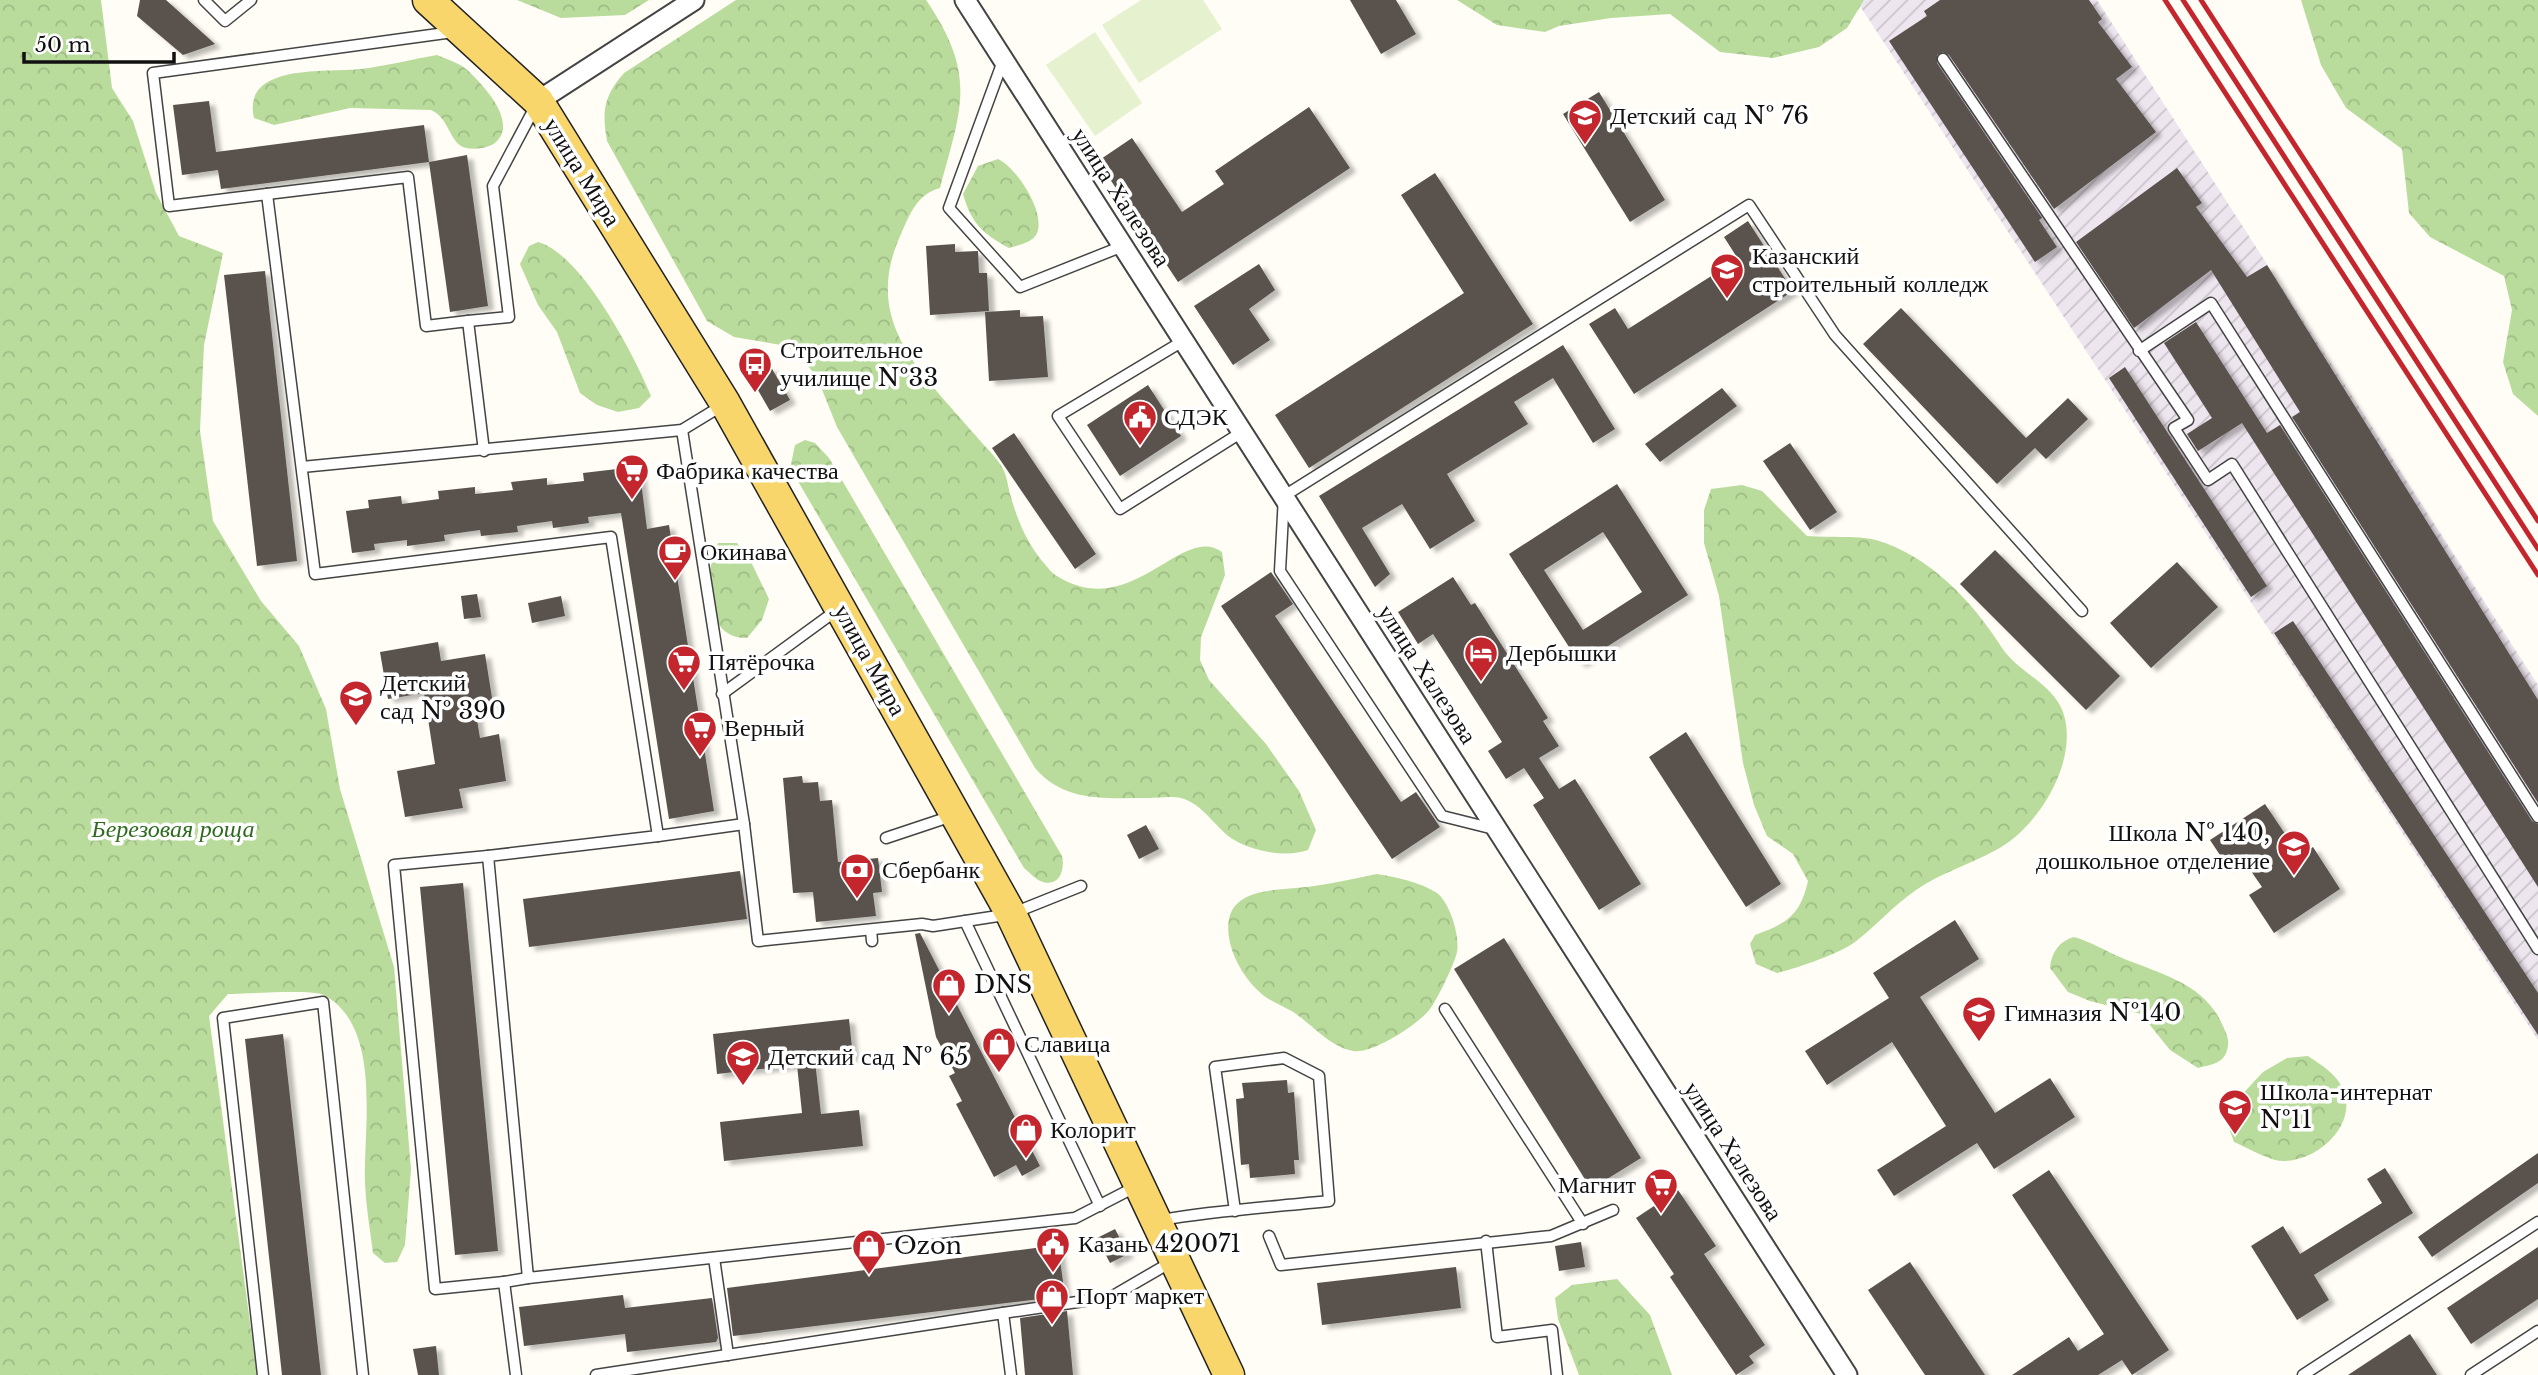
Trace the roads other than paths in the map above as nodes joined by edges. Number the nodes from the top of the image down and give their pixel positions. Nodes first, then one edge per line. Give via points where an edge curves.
1 (204, 0) edge
2 (251, 0) edge
3 (428, 0) edge
4 (694, 0) edge
5 (965, 0) edge
6 (463, 31) junction
7 (1943, 59) dead end
8 (1004, 60) junction
9 (538, 101) junction
10 (267, 194) junction
11 (1123, 246) junction
12 (468, 320) junction
13 (1183, 341) junction
14 (2139, 351) junction
15 (724, 403) junction
16 (682, 430) junction
17 (1242, 432) junction
18 (484, 451) junction
19 (302, 467) junction
20 (1284, 496) junction
21 (841, 608) junction
22 (2082, 611) dead end
23 (722, 694) junction
24 (957, 815) junction
25 (2538, 817) edge
26 (744, 824) junction
27 (1498, 830) junction
28 (658, 836) junction
29 (886, 838) dead end
30 (488, 856) junction
31 (1081, 886) dead end
32 (1011, 914) junction
33 (965, 921) junction
34 (871, 930) junction
35 (872, 941) dead end
36 (2538, 949) edge
37 (1444, 1009) dead end
38 (1141, 1185) junction
39 (1100, 1206) junction
40 (1613, 1210) dead end
41 (1235, 1211) junction
42 (1158, 1221) junction
43 (2538, 1222) edge
44 (1583, 1224) junction
45 (1269, 1236) dead end
46 (1486, 1241) junction
47 (714, 1258) junction
48 (1176, 1259) junction
49 (528, 1278) junction
50 (504, 1282) junction
51 (1003, 1313) junction
52 (2538, 1331) edge
53 (727, 1355) junction
54 (263, 1375) edge
55 (363, 1375) edge
56 (516, 1375) edge
57 (596, 1375) edge
58 (1011, 1375) edge
59 (1229, 1375) edge
60 (1557, 1375) edge
61 (1847, 1375) edge
62 (2303, 1375) edge
63 (2470, 1375) edge

1 - 2 lane via 225,21
3 - 6 main road, улица Мира
4 - 9 street
5 - 8 street, улица Халезова
6 - 9 main road, улица Мира
6 - 10 lane via 153,73 169,206
7 - 14 lane
8 - 11 street, улица Халезова
8 - 11 lane via 949,208 1020,287
9 - 12 lane via 493,186 509,317
9 - 15 main road, улица Мира
10 - 12 lane via 408,177 425,326
10 - 19 lane
11 - 13 street, улица Халезова
12 - 18 lane
13 - 17 street, улица Халезова
13 - 17 lane via 1058,416 1120,509
14 - 25 lane via 2211,303
14 - 36 lane via 2188,420 2174,428 2208,480 2232,464
15 - 16 lane
15 - 21 main road, улица Мира
16 - 18 lane
16 - 23 lane
17 - 20 street, улица Халезова
18 - 19 lane
19 - 28 lane via 315,574 611,537
20 - 22 lane via 1749,205 1835,335
20 - 27 street, улица Халезова
20 - 27 lane via 1280,571 1442,816
21 - 23 lane
21 - 24 main road, улица Мира
23 - 26 lane
24 - 29 lane
24 - 32 main road, улица Мира
26 - 28 lane
26 - 34 lane via 758,941
27 - 61 street, улица Халезова
28 - 30 lane
30 - 49 lane
30 - 50 lane via 394,864 435,1289
31 - 32 lane
32 - 33 lane
32 - 38 main road, улица Мира
33 - 34 lane
33 - 39 lane
34 - 35 lane
37 - 44 lane
38 - 39 lane
38 - 42 main road, улица Мира
39 - 47 lane via 1075,1218
40 - 44 lane
41 - 41 lane via 1215,1067 1284,1058 1319,1076 1329,1201
41 - 42 lane
42 - 48 main road, улица Мира
43 - 62 lane
44 - 46 lane via 1551,1236
45 - 46 lane via 1281,1265
46 - 60 lane via 1497,1337 1552,1330
47 - 49 lane
47 - 53 lane
48 - 51 lane via 1111,1297
48 - 59 main road, улица Мира
49 - 50 lane
50 - 56 lane
51 - 53 lane
51 - 58 lane
52 - 63 lane
53 - 57 lane
54 - 55 lane via 223,1018 323,1002

